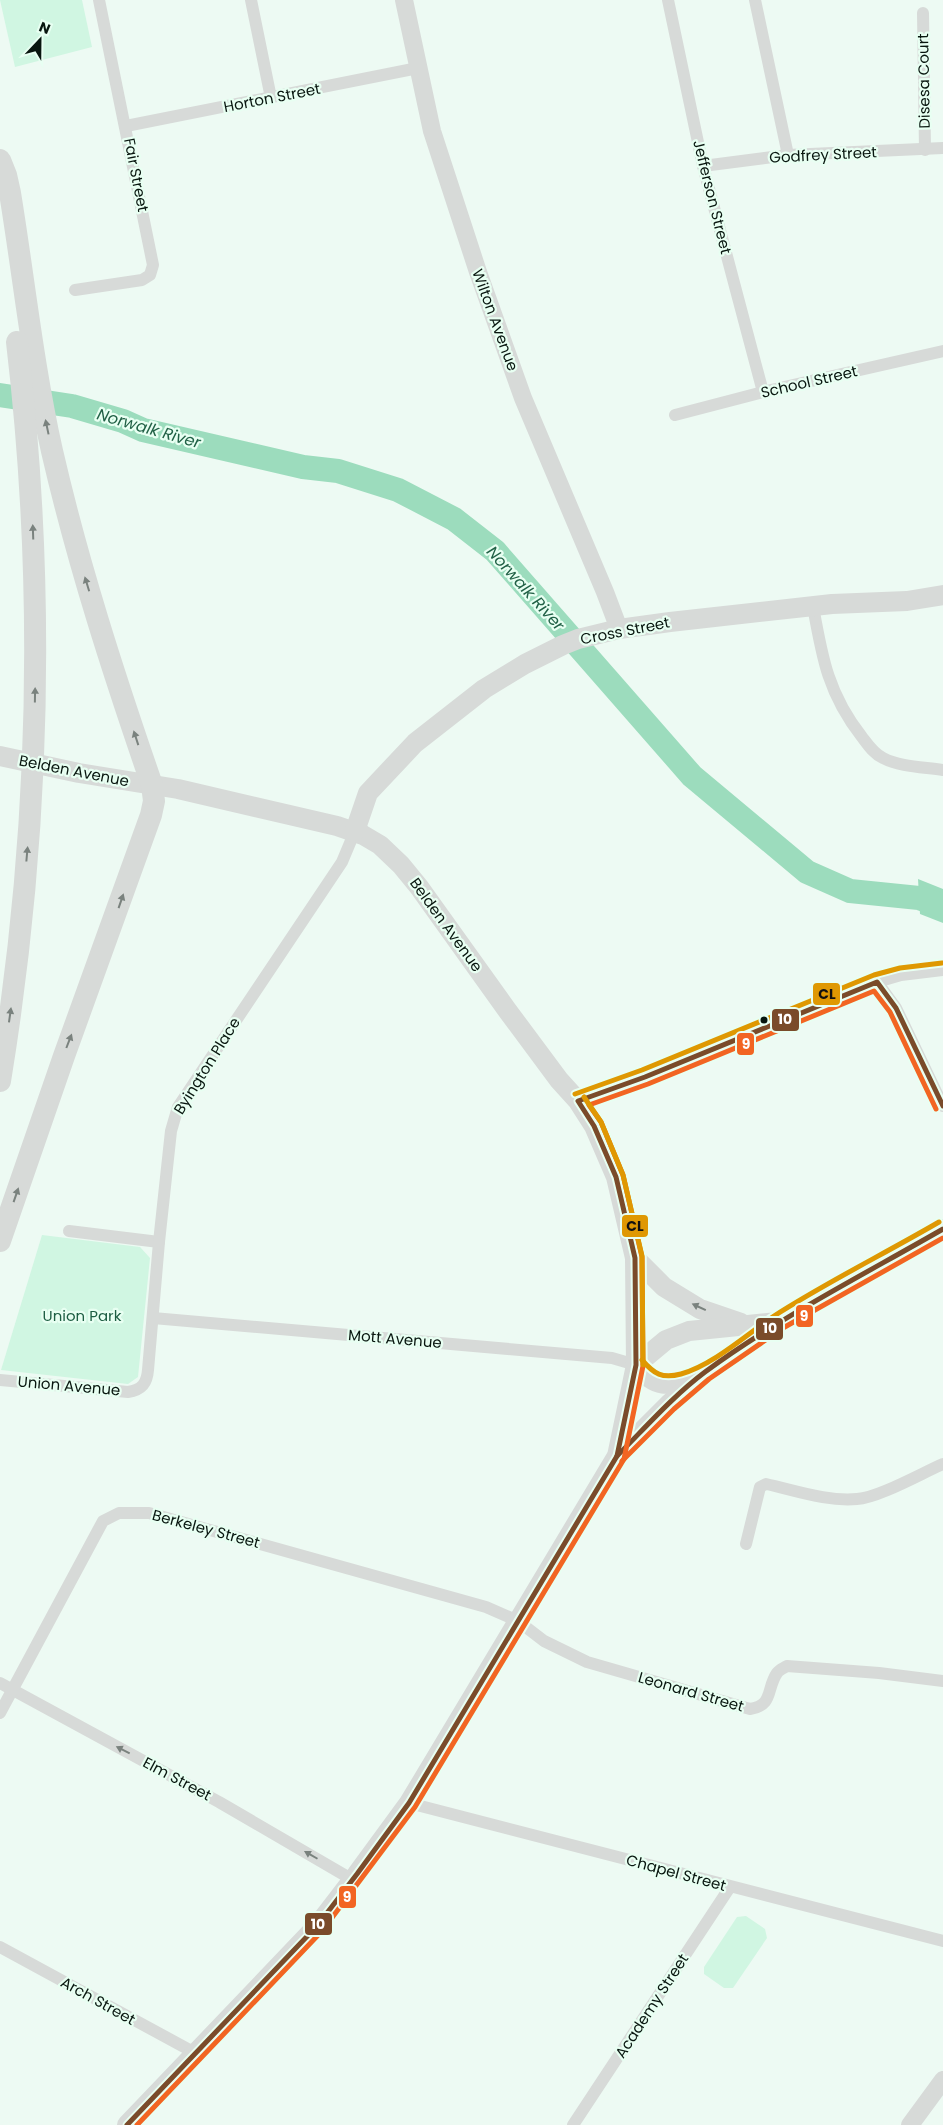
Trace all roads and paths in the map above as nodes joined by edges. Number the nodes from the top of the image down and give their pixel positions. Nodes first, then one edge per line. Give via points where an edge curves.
1 (99, 0) edge
2 (251, 0) edge
3 (404, 0) edge
4 (668, 0) edge
5 (755, 0) edge
6 (923, 13) dead end
7 (418, 68) junction
8 (270, 98) junction
9 (126, 126) junction
10 (943, 148) edge
11 (925, 150) junction
12 (788, 155) junction
13 (0, 160) edge
14 (703, 166) junction
15 (0, 224) edge
16 (76, 290) dead end
17 (23, 329) junction
18 (943, 351) edge
19 (763, 392) junction
20 (675, 415) dead end
21 (943, 595) edge
22 (813, 606) junction
23 (619, 629) junction
24 (0, 756) edge
25 (943, 770) edge
26 (152, 785) junction
27 (355, 831) junction
28 (943, 970) edge
29 (877, 982) junction
30 (0, 1081) edge
31 (578, 1101) junction
32 (943, 1106) edge
33 (69, 1232) dead end
34 (942, 1232) edge
35 (0, 1241) edge
36 (159, 1242) junction
37 (636, 1258) junction
38 (153, 1318) junction
39 (780, 1322) junction
40 (745, 1324) junction
41 (636, 1365) junction
42 (704, 1372) junction
43 (0, 1380) edge
44 (138, 1390) joint
45 (617, 1456) junction
46 (943, 1464) edge
47 (746, 1544) dead end
48 (518, 1621) junction
49 (943, 1681) edge
50 (0, 1683) edge
51 (12, 1690) junction
52 (0, 1713) edge
53 (409, 1803) junction
54 (353, 1880) junction
55 (730, 1887) junction
56 (943, 1941) edge
57 (0, 1947) edge
58 (196, 2054) junction
59 (943, 2080) edge
60 (127, 2125) edge
61 (573, 2125) edge
62 (910, 2125) edge

1 - 9 street, Fair Street
2 - 8 street
3 - 7 main road, Wilton Avenue
4 - 14 street, Jefferson Street
5 - 12 street
6 - 11 street, Disesa Court
7 - 8 street, Horton Street
7 - 23 main road, Wilton Avenue via 432,130 523,398
8 - 9 street, Horton Street
9 - 16 street, Fair Street via 152,270 142,280
10 - 11 street, Godfrey Street
11 - 12 street, Godfrey Street
12 - 14 street, Godfrey Street
13 - 17 highway via 10,193
14 - 19 street, Jefferson Street
15 - 17 highway
26 -> 17 highway via 81,565
30 -> 17 highway via 17,958 35,743 35,600
18 - 19 street, School Street
19 - 20 street, School Street
21 - 22 main road, Cross Street via 908,601
22 - 23 main road, Cross Street
22 - 25 street via 830,685 872,750 884,759
23 - 27 main road, Cross Street via 563,645 525,664 467,701 415,743 368,793
24 - 26 main road, Belden Avenue
26 - 27 main road, Belden Avenue
35 -> 26 highway via 151,815 154,802
27 - 31 main road, Belden Avenue via 380,846 409,875 559,1080
27 - 36 street, Byington Place via 342,862 178,1107 171,1131
28 - 29 street via 901,975
29 - 31 street
29 - 32 street via 896,1008
31 - 37 main road, Belden Avenue via 594,1126 616,1177
33 - 36 street
34 - 39 main road
36 - 38 street, Byington Place
40 -> 37 main road via 700,1308 664,1287
37 - 41 main road, Belden Avenue
38 - 41 street, Mott Avenue via 612,1358
38 - 44 street, Byington Place via 148,1374
39 - 40 main road
39 - 42 main road
40 - 41 main road via 689,1331 666,1340
41 - 42 main road via 656,1383 680,1382
41 - 45 main road, Belden Avenue
42 - 45 main road
43 - 44 street, Union Avenue via 128,1392
45 - 48 main road
46 - 47 street via 858,1499 829,1498 766,1484 760,1487
48 - 49 street, Leonard Street via 544,1641 587,1662 750,1709 760,1708 767,1700 778,1673 787,1666
48 - 51 street, Berkeley Street via 486,1606 149,1513 119,1513 103,1520
48 - 53 main road
50 - 51 street, Elm Street
51 - 52 street, Berkeley Street
54 -> 51 street, Elm Street via 219,1802
53 - 54 main road
53 - 55 street, Chapel Street
54 - 58 main road via 317,1926
55 - 56 street, Chapel Street
55 - 61 street, Academy Street
57 - 58 street, Arch Street
58 - 60 main road
59 - 62 main road

